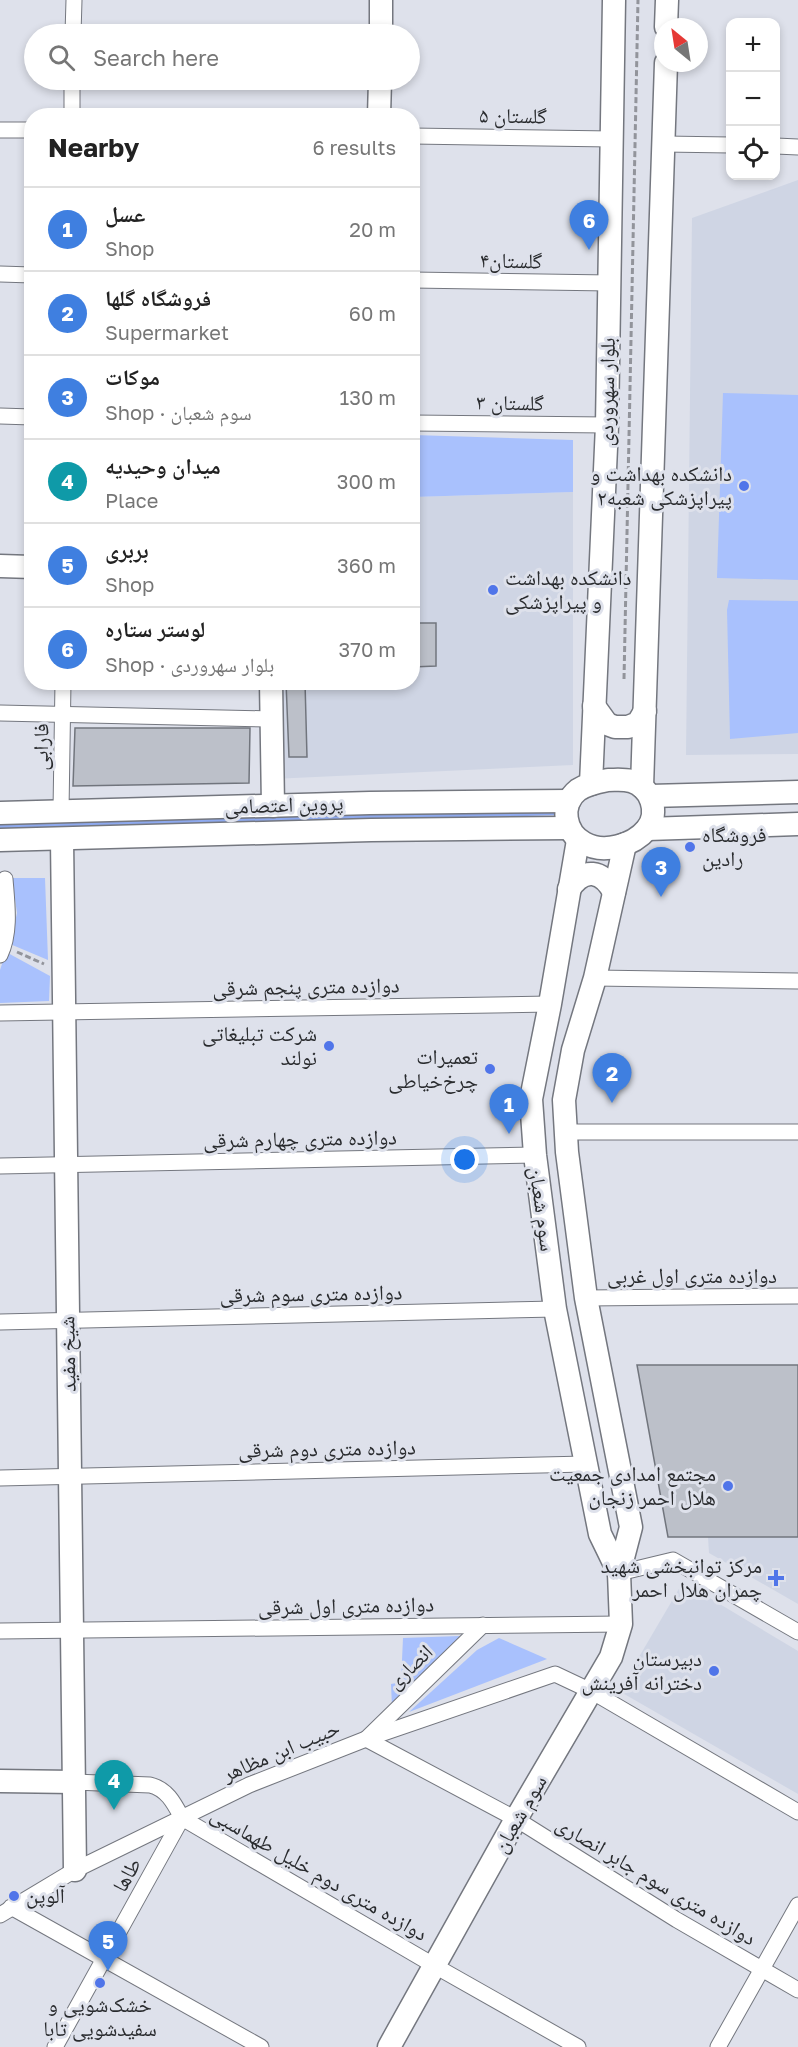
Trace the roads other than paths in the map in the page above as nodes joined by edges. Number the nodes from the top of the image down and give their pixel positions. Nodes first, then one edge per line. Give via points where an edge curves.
1 (74, 0) edge
2 (381, 0) edge
3 (614, 0) edge
4 (667, 0) edge
5 (666, 18) edge
6 (73, 24) edge
7 (381, 24) edge
8 (666, 72) edge
9 (72, 90) edge
10 (380, 90) edge
11 (72, 108) edge
12 (379, 108) edge
13 (0, 130) edge
14 (24, 130) edge
15 (420, 136) edge
16 (612, 139) junction
17 (664, 144) junction
18 (726, 145) edge
19 (780, 146) edge
20 (798, 147) edge
21 (0, 274) edge
22 (24, 274) edge
23 (420, 280) edge
24 (610, 283) junction
25 (0, 416) edge
26 (24, 417) edge
27 (420, 423) edge
28 (607, 425) junction
29 (0, 566) edge
30 (24, 567) edge
31 (63, 690) edge
32 (271, 690) edge
33 (594, 706) junction
34 (645, 711) junction
35 (0, 713) edge
36 (62, 715) junction
37 (271, 718) junction
38 (591, 784) junction
39 (646, 791) junction
40 (798, 792) edge
41 (569, 801) junction
42 (273, 806) junction
43 (61, 811) junction
44 (0, 813) edge
45 (798, 824) edge
46 (647, 829) junction
47 (573, 834) junction
48 (62, 838) junction
49 (0, 840) edge
50 (625, 844) junction
51 (5, 879) dead end
52 (569, 889) junction
53 (614, 892) junction
54 (2, 951) edge
55 (595, 978) junction
56 (798, 981) edge
57 (550, 1004) junction
58 (64, 1012) junction
59 (0, 1013) edge
60 (566, 1132) junction
61 (798, 1132) edge
62 (535, 1155) junction
63 (66, 1165) junction
64 (0, 1166) edge
65 (798, 1296) edge
66 (586, 1298) junction
67 (555, 1309) junction
68 (68, 1321) junction
69 (0, 1322) edge
70 (586, 1464) junction
71 (70, 1477) junction
72 (0, 1478) edge
73 (619, 1573) junction
74 (621, 1624) junction
75 (483, 1625) junction
76 (72, 1630) junction
77 (0, 1631) edge
78 (798, 1632) edge
79 (591, 1691) junction
80 (366, 1739) junction
81 (0, 1781) edge
82 (74, 1782) junction
83 (798, 1812) edge
84 (182, 1818) junction
85 (516, 1819) junction
86 (75, 1870) junction
87 (798, 1905) edge
88 (6, 1911) edge
89 (105, 1959) junction
90 (435, 1966) junction
91 (762, 1969) junction
92 (798, 1990) edge
93 (56, 2047) edge
94 (261, 2047) edge
95 (389, 2047) edge
96 (578, 2047) edge
97 (718, 2047) edge

1 - 6 street
2 - 7 main road
3 - 16 main road, بلوار سهروردی
4 - 5 main road
8 - 17 main road
9 - 11 street
10 - 12 main road
13 - 14 street
15 - 16 street, گلستان ۵
16 - 24 main road, بلوار سهروردی
17 - 18 street
17 - 34 main road
19 - 20 street
21 - 22 street
23 - 24 street, گلستان۴
24 - 28 main road, بلوار سهروردی
25 - 26 street
27 - 28 street, گلستان ۳
28 - 33 main road, بلوار سهروردی
29 - 30 main road
31 - 36 street, فارابی
32 - 37 main road
33 - 34 main road via 607,724 615,728 638,723
33 - 38 main road, بلوار سهروردی
34 - 39 main road
35 - 36 street
36 - 37 street
36 - 43 street, فارابی
37 - 42 main road
38 - 39 main road via 620,780
38 - 41 main road via 577,791
39 - 40 main road
39 - 46 main road via 654,808
41 - 42 main road, پروین اعتصامی
41 - 47 main road via 565,813
42 - 43 main road, پروین اعتصامی
43 - 44 main road, پروین اعتصامی
45 - 46 main road
46 - 50 main road
47 - 48 main road, پروین اعتصامی via 371,830
47 - 50 main road via 591,847
47 - 52 main road, سوم شعبان
48 - 49 main road, پروین اعتصامی
48 - 58 main road, شیخ مفید
50 - 53 main road, سوم شعبان
51 - 54 street via 8,912
52 - 53 main road via 581,876 591,873 600,875
52 - 57 main road, سوم شعبان
53 - 55 main road, سوم شعبان
55 - 56 street
55 - 60 main road, سوم شعبان via 573,1050 564,1101
57 - 58 street, دوازده متری پنجم شرقی
57 - 62 main road, سوم شعبان via 531,1099
58 - 59 street, دوازده متری پنجم شرقی
58 - 63 main road, شیخ مفید
60 - 61 street
60 - 66 main road, سوم شعبان
62 - 63 street, دوازده متری چهارم شرقی
62 - 67 main road, سوم شعبان
63 - 64 street, دوازده متری چهارم شرقی
63 - 68 main road, شیخ مفید
65 - 66 street, دوازده متری اول غربی
66 - 73 main road, سوم شعبان via 631,1527
67 - 68 street, دوازده متری سوم شرقی
67 - 70 main road, سوم شعبان
68 - 69 street, دوازده متری سوم شرقی
68 - 71 main road, شیخ مفید
70 - 71 street, دوازده متری دوم شرقی
70 - 73 main road, سوم شعبان via 600,1534
71 - 72 street, دوازده متری دوم شرقی
71 - 76 main road, شیخ مفید
73 - 74 main road, سوم شعبان
73 - 78 street via 673,1560
74 - 75 street, دوازده متری اول شرقی
74 - 79 main road, سوم شعبان via 611,1657
75 - 76 street, دوازده متری اول شرقی
75 - 80 street, انصاری
76 - 77 street
76 - 82 main road, شیخ مفید
79 - 80 street, حبیب ابن مظاهر via 555,1674
79 - 83 street, حبیب ابن مظاهر
79 - 85 main road, سوم شعبان
80 - 84 street, حبیب ابن مظاهر via 249,1785
80 - 85 street, دوازده متری سوم جابر انصاری
81 - 82 main road
82 - 84 street via 159,1787 171,1798
82 - 86 main road, شیخ مفید
84 - 86 street, حبیب ابن مظاهر
84 - 89 street, طاها
84 - 90 street, دوازده متری دوم خلیل طهماسبی
85 - 90 main road, سوم شعبان
85 - 91 street, دوازده متری سوم جابر انصاری
86 - 88 street, حبیب ابن مظاهر
87 - 91 street
88 - 89 street
89 - 93 street, طاها
89 - 94 street
90 - 95 main road, سوم شعبان
90 - 96 street, دوازده متری دوم خلیل طهماسبی
91 - 92 street, دوازده متری سوم جابر انصاری
91 - 97 street

